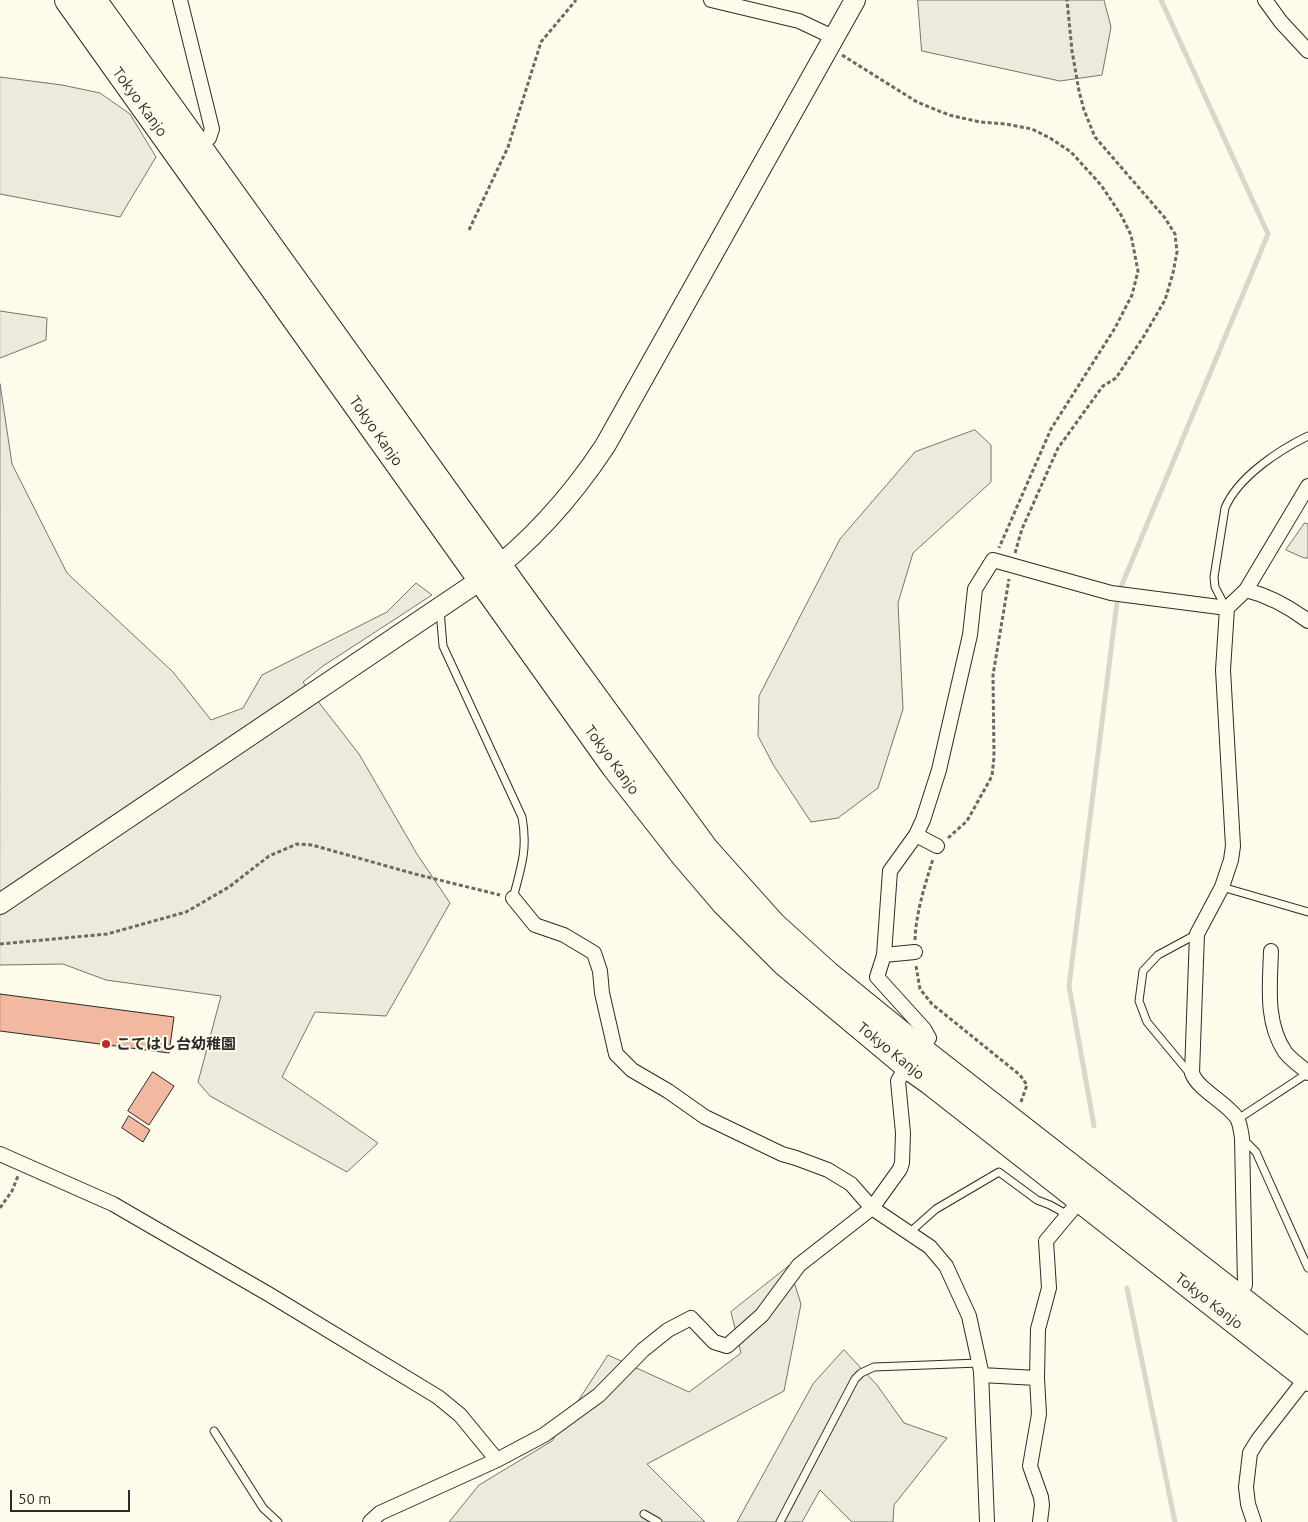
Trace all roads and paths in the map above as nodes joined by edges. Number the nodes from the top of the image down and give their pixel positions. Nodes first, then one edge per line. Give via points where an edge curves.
1 (68, 0) edge
2 (93, 0) edge
3 (180, 0) edge
4 (576, 0) edge
5 (711, 0) edge
6 (855, 0) edge
7 (1067, 0) edge
8 (1265, 0) edge
9 (832, 43) junction
10 (1308, 51) edge
11 (189, 152) junction
12 (469, 230) dead end
13 (1308, 436) edge
14 (1308, 486) edge
15 (993, 560) junction
16 (1012, 565) junction
17 (490, 572) junction
18 (1246, 590) junction
19 (439, 607) junction
20 (1226, 608) junction
21 (1308, 621) edge
22 (916, 835) junction
23 (937, 846) junction
24 (1222, 887) junction
25 (513, 898) junction
26 (0, 904) edge
27 (1308, 912) edge
28 (1197, 934) junction
29 (0, 944) edge
30 (1271, 951) dead end
31 (915, 952) junction
32 (884, 955) junction
33 (914, 1058) junction
34 (1308, 1073) edge
35 (1194, 1079) junction
36 (1019, 1107) dead end
37 (1238, 1119) junction
38 (1242, 1138) junction
39 (0, 1154) edge
40 (23, 1164) junction
41 (1074, 1207) junction
42 (0, 1208) edge
43 (872, 1208) junction
44 (909, 1233) junction
45 (1308, 1268) edge
46 (1230, 1305) junction
47 (980, 1369) junction
48 (1308, 1369) edge
49 (1037, 1378) junction
50 (214, 1431) dead end
51 (497, 1460) junction
52 (644, 1514) dead end
53 (278, 1522) edge
54 (370, 1522) edge
55 (658, 1522) edge
56 (780, 1522) edge
57 (987, 1522) edge
58 (1040, 1522) edge
59 (1254, 1522) edge

1 - 11 highway, Tokyo Kanjo
2 - 11 highway, Tokyo Kanjo
3 - 11 street via 212,129 209,138
4 - 12 path via 542,42 508,147
5 - 9 street via 799,21
6 - 9 street
7 - 16 path via 1079,91 1095,137 1165,218 1175,234 1177,252 1165,300 1144,336 1116,378 1103,386 1058,448 1022,529
8 - 10 street
9 - 15 path via 917,102 949,115 1032,129 1050,138 1071,152 1101,184 1131,236 1138,271 1132,294 1115,328 1051,429
9 - 17 street via 605,446 538,530 517,552
11 - 17 highway, Tokyo Kanjo
13 - 20 lane via 1256,470 1228,501 1214,577 1215,587
14 - 18 street
15 - 16 street
15 - 22 street via 976,589 970,635 939,770
16 - 20 street via 1118,595
16 - 23 path via 992,676 992,776 968,821
17 - 19 street
17 - 33 highway, Tokyo Kanjo via 704,849 773,925
18 - 20 street
18 - 21 street via 1282,603
19 - 25 lane via 443,646 522,817 526,834 525,853
19 - 26 street
20 - 24 street via 1223,670 1233,846 1232,860
22 - 23 street
22 - 32 street via 890,871
23 - 31 path via 921,896
24 - 27 lane
24 - 28 street
25 - 29 path via 312,845 297,844 269,856 229,887 186,912 107,934
25 - 43 street via 534,925 564,935 594,952 616,1054 632,1070 705,1117 782,1154 828,1170 851,1184
28 - 35 street
28 - 35 lane via 1158,955 1144,971 1139,1001 1147,1022
30 - 34 street via 1270,1014 1277,1039 1286,1054
31 - 32 street
31 - 36 path via 920,989 932,1004 1027,1084
32 - 33 street via 877,977 929,1038
33 - 41 highway, Tokyo Kanjo
33 - 43 street via 898,1080 902,1163
33 - 46 highway, Tokyo Kanjo
34 - 37 lane
35 - 37 street
37 - 38 street
38 - 45 lane via 1256,1152
38 - 46 street via 1245,1285
39 - 40 street
40 - 42 path
40 - 51 street via 113,1204 438,1396 460,1415
41 - 44 lane via 1037,1200 999,1172 936,1209
41 - 46 highway, Tokyo Kanjo
41 - 49 street via 1046,1241 1049,1288 1038,1329
43 - 44 street
43 - 51 street via 799,1264 762,1315 727,1346 714,1342 691,1318 668,1330 643,1350 599,1395 544,1435
44 - 47 street via 930,1247 946,1266 969,1316
46 - 48 highway, Tokyo Kanjo
47 - 49 street
47 - 56 lane via 874,1367 861,1373
47 - 57 street
48 - 59 street via 1250,1453 1246,1487
49 - 58 street via 1040,1414 1030,1466 1042,1505
50 - 53 lane via 263,1508
51 - 54 street via 380,1513
52 - 55 lane

